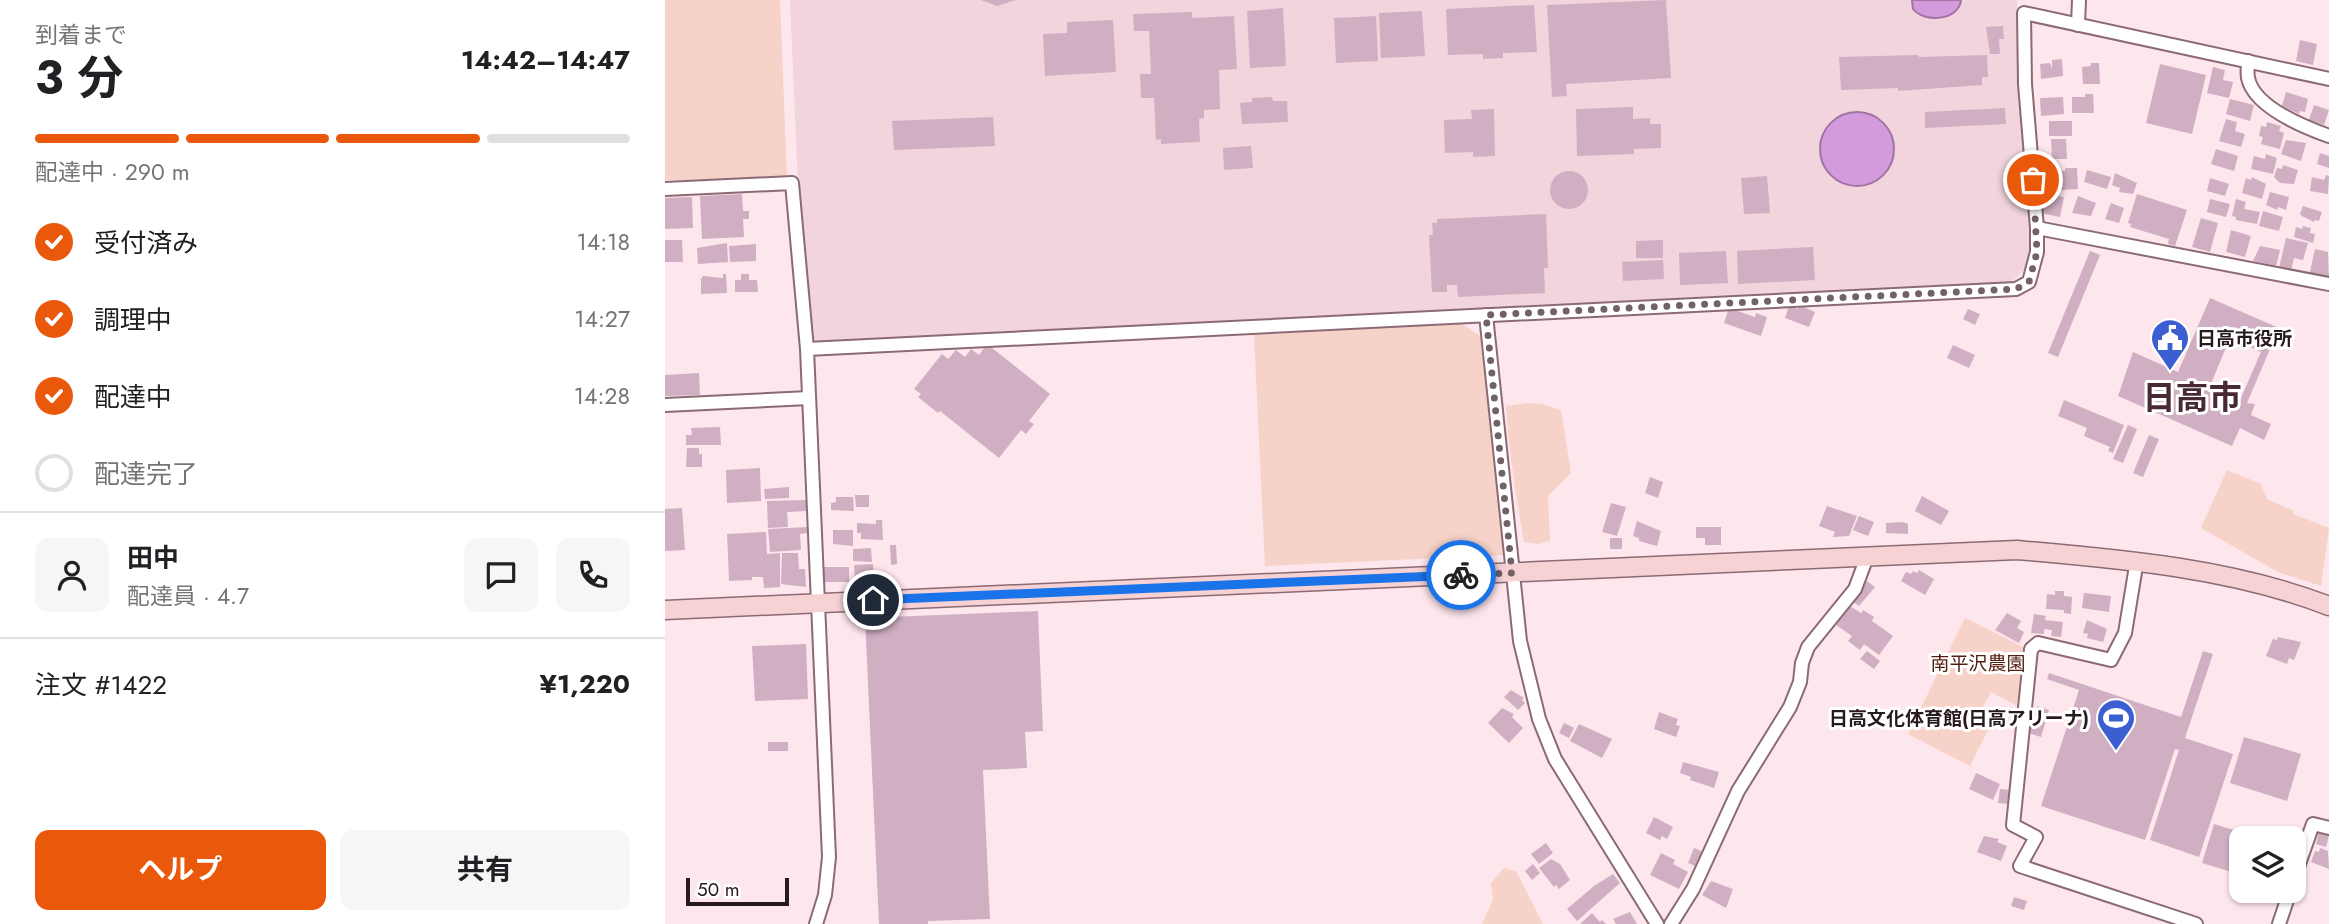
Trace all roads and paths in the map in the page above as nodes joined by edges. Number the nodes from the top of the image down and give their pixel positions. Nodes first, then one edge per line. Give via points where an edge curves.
1 (2079, 0) edge
2 (2078, 25) junction
3 (2248, 61) junction
4 (2329, 79) edge
5 (2329, 136) edge
6 (665, 189) edge
7 (2037, 228) junction
8 (2329, 284) edge
9 (1486, 315) junction
10 (807, 349) junction
11 (809, 398) junction
12 (665, 405) edge
13 (1867, 557) junction
14 (2137, 560) junction
15 (1512, 573) junction
16 (817, 603) junction
17 (2329, 606) edge
18 (665, 610) edge
19 (2329, 828) edge
20 (2306, 844) edge
21 (2286, 903) edge
22 (816, 924) edge
23 (1657, 924) edge
24 (1671, 924) edge
25 (2196, 924) edge
26 (2279, 924) edge

1 - 2 street
2 - 3 street
2 - 7 street via 2024,12
3 - 4 street
3 - 5 street via 2248,80 2263,101 2291,120
6 - 10 street via 792,183
7 - 8 street
7 - 9 street via 2037,252 2029,282 2016,289
9 - 10 street
9 - 15 street
10 - 11 street
11 - 12 street
11 - 16 street
13 - 14 street via 2017,550
13 - 15 street
13 - 24 street via 1855,589 1808,647 1790,707 1738,791 1693,890
14 - 17 street via 2218,575
14 - 25 street via 2125,634 2111,660 2038,642 2031,649 2013,825 2036,837 2020,866
15 - 16 street
15 - 23 street via 1530,683 1555,759
16 - 18 street
16 - 22 street via 829,857
19 - 20 street via 2313,824
21 - 26 street

